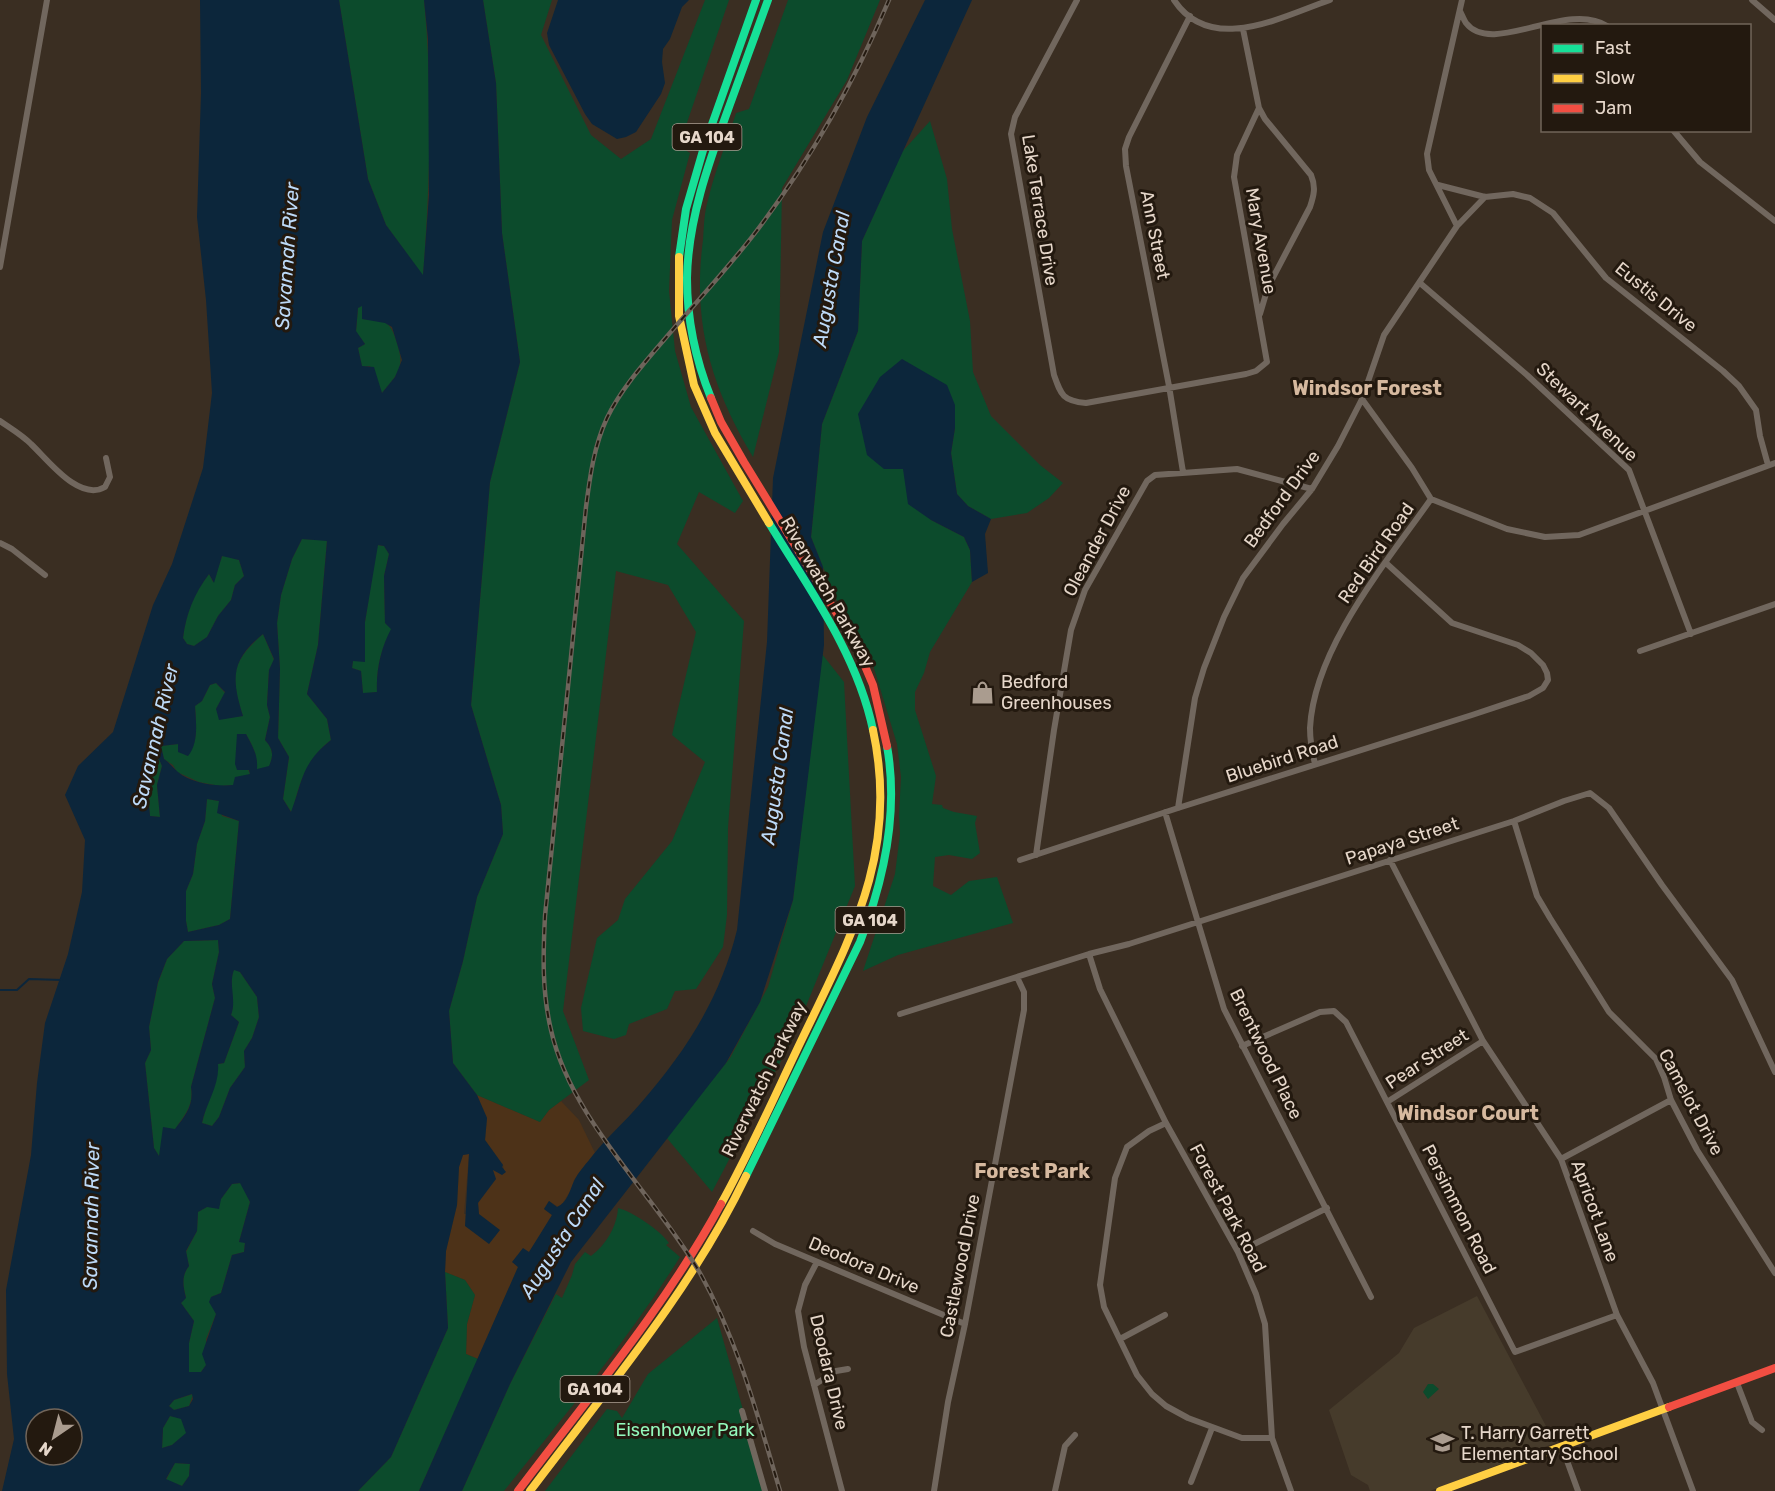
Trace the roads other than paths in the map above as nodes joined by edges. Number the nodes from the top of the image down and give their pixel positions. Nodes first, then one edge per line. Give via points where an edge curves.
1 (47, 0) edge
2 (756, 0) edge
3 (768, 0) edge
4 (1077, 0) edge
5 (1174, 0) edge
6 (1330, 0) edge
7 (1462, 0) edge
8 (1752, 0) edge
9 (1460, 10) junction
10 (1190, 16) junction
11 (1775, 20) edge
12 (1603, 24) edge
13 (1243, 29) junction
14 (1259, 108) junction
15 (1675, 132) edge
16 (1438, 185) junction
17 (1485, 197) junction
18 (1775, 221) edge
19 (1457, 226) junction
20 (0, 267) edge
21 (1420, 283) junction
22 (1259, 316) junction
23 (1169, 386) junction
24 (1362, 399) junction
25 (0, 421) edge
26 (106, 458) dead end
27 (1771, 464) edge
28 (1183, 472) junction
29 (1312, 489) junction
30 (1431, 500) junction
31 (1644, 512) junction
32 (0, 543) edge
33 (1386, 563) junction
34 (45, 575) dead end
35 (1775, 604) edge
36 (1691, 634) junction
37 (1640, 651) dead end
38 (1315, 764) junction
39 (1178, 808) junction
40 (1166, 812) junction
41 (1514, 821) junction
42 (1036, 855) junction
43 (1020, 860) dead end
44 (1390, 860) junction
45 (1198, 922) junction
46 (1089, 954) junction
47 (1017, 977) junction
48 (900, 1014) dead end
49 (1482, 1041) junction
50 (1242, 1047) junction
51 (1775, 1072) edge
52 (1671, 1100) junction
53 (1387, 1102) junction
54 (1166, 1123) junction
55 (1561, 1159) junction
56 (1327, 1208) junction
57 (753, 1231) dead end
58 (1238, 1252) junction
59 (817, 1262) junction
60 (1774, 1268) edge
61 (1371, 1297) dead end
62 (1165, 1315) dead end
63 (1617, 1315) junction
64 (965, 1324) junction
65 (1120, 1339) junction
66 (1775, 1368) edge
67 (848, 1369) dead end
68 (1737, 1383) junction
69 (814, 1385) junction
70 (742, 1411) dead end
71 (1662, 1411) junction
72 (1212, 1428) junction
73 (1762, 1430) dead end
74 (1075, 1435) dead end
75 (1272, 1438) junction
76 (1562, 1447) junction
77 (1191, 1482) dead end
78 (518, 1491) edge
79 (530, 1491) edge
80 (765, 1491) edge
81 (842, 1491) edge
82 (934, 1491) edge
83 (1055, 1491) edge
84 (1290, 1491) edge
85 (1440, 1491) edge
86 (1578, 1491) edge
87 (1693, 1491) edge

1 - 20 street
2 - 78 main road, Riverwatch Parkway / GA 104 via 694,177 680,238 679,316 694,385 716,433 862,684 878,752 881,813 874,869 845,951 703,1236 671,1286
3 - 79 main road, Riverwatch Parkway / GA 104 via 701,189 689,264 688,302 710,399 735,448 849,632 873,684 886,739 892,800 887,854 861,942 741,1187 679,1292
4 - 23 street, Lake Terrace Drive via 1015,117 1011,134 1054,375 1066,399 1086,403
5 - 10 street
6 - 13 street
7 - 9 street
8 - 11 street
9 - 12 street via 1467,25 1481,32 1493,33 1575,12
9 - 16 street via 1427,154 1429,170
10 - 13 street via 1217,28
10 - 23 street, Ann Street via 1125,149
13 - 14 street
14 - 22 street, Mary Avenue via 1242,141 1234,177
14 - 22 street via 1314,184 1310,207 1268,287
15 - 18 street via 1700,162
16 - 17 street, Eustis Drive
16 - 19 street
17 - 19 street
17 - 27 street, Eustis Drive via 1513,194 1530,198 1552,213 1606,278 1723,371 1756,410 1760,436
19 - 21 street, Bedford Drive
21 - 24 street, Bedford Drive via 1384,334
21 - 31 street, Stewart Avenue via 1629,470
22 - 23 street, Mary Avenue via 1267,362 1256,371
23 - 28 street, Ann Street
24 - 29 street, Bedford Drive
24 - 30 street
25 - 26 street via 81,487 105,487 110,477
27 - 31 street, Red Bird Road
28 - 29 street, Oleander Drive via 1237,469
28 - 42 street, Oleander Drive via 1155,475 1147,481 1085,590 1071,630
29 - 39 street, Bedford Drive via 1243,578 1224,617 1195,698
30 - 31 street, Red Bird Road via 1508,529 1545,537 1579,535
30 - 33 street, Red Bird Road
31 - 36 street, Stewart Avenue
32 - 34 street
33 - 38 street, Red Bird Road via 1344,625 1331,653 1310,728
33 - 38 street, Bluebird Road via 1452,623 1531,653 1543,665 1548,680 1529,696
35 - 36 street
36 - 37 street
38 - 39 street, Bluebird Road
39 - 40 street, Bluebird Road
40 - 42 street, Bluebird Road
40 - 45 street, Brentwood Place
41 - 44 street, Papaya Street
41 - 51 street, Papaya Street via 1590,793 1609,808 1732,980
41 - 52 street, Camelot Drive via 1537,896 1609,1012 1656,1059
42 - 43 street, Bluebird Road
44 - 45 street, Papaya Street
44 - 49 street, Apricot Lane
45 - 46 street, Papaya Street
45 - 50 street, Brentwood Place via 1224,1009
46 - 47 street, Papaya Street
46 - 54 street, Forest Park Road via 1100,989
47 - 48 street, Papaya Street
47 - 64 street, Castlewood Drive via 1024,992 1024,1010
49 - 53 street, Pear Street
49 - 55 street, Apricot Lane
50 - 53 street, Persimmon Road via 1320,1012 1334,1011 1346,1022
50 - 56 street, Brentwood Place
52 - 55 street
52 - 60 street, Camelot Drive via 1697,1150
53 - 63 street, Persimmon Road via 1515,1352
54 - 58 street, Forest Park Road
54 - 65 street via 1126,1147 1115,1178 1100,1285 1104,1307
55 - 63 street, Apricot Lane
56 - 58 street
56 - 61 street, Brentwood Place
57 - 59 street, Deodora Drive
58 - 75 street, Forest Park Road via 1265,1324
59 - 64 street, Deodora Drive
59 - 69 street, Deodara Drive via 798,1311
62 - 65 street
63 - 71 street, Apricot Lane via 1653,1383
64 - 82 street, Castlewood Drive
65 - 72 street via 1137,1376 1152,1394 1166,1406
66 - 68 main road
67 - 69 street via 836,1371
68 - 71 main road
68 - 73 street via 1752,1422
69 - 81 street, Deodara Drive
70 - 80 street
71 - 76 main road
71 - 87 street, Apricot Lane
72 - 75 street via 1242,1438
72 - 77 street
74 - 83 street via 1065,1446
75 - 84 street, Forest Park Road
76 - 85 main road
76 - 86 street

